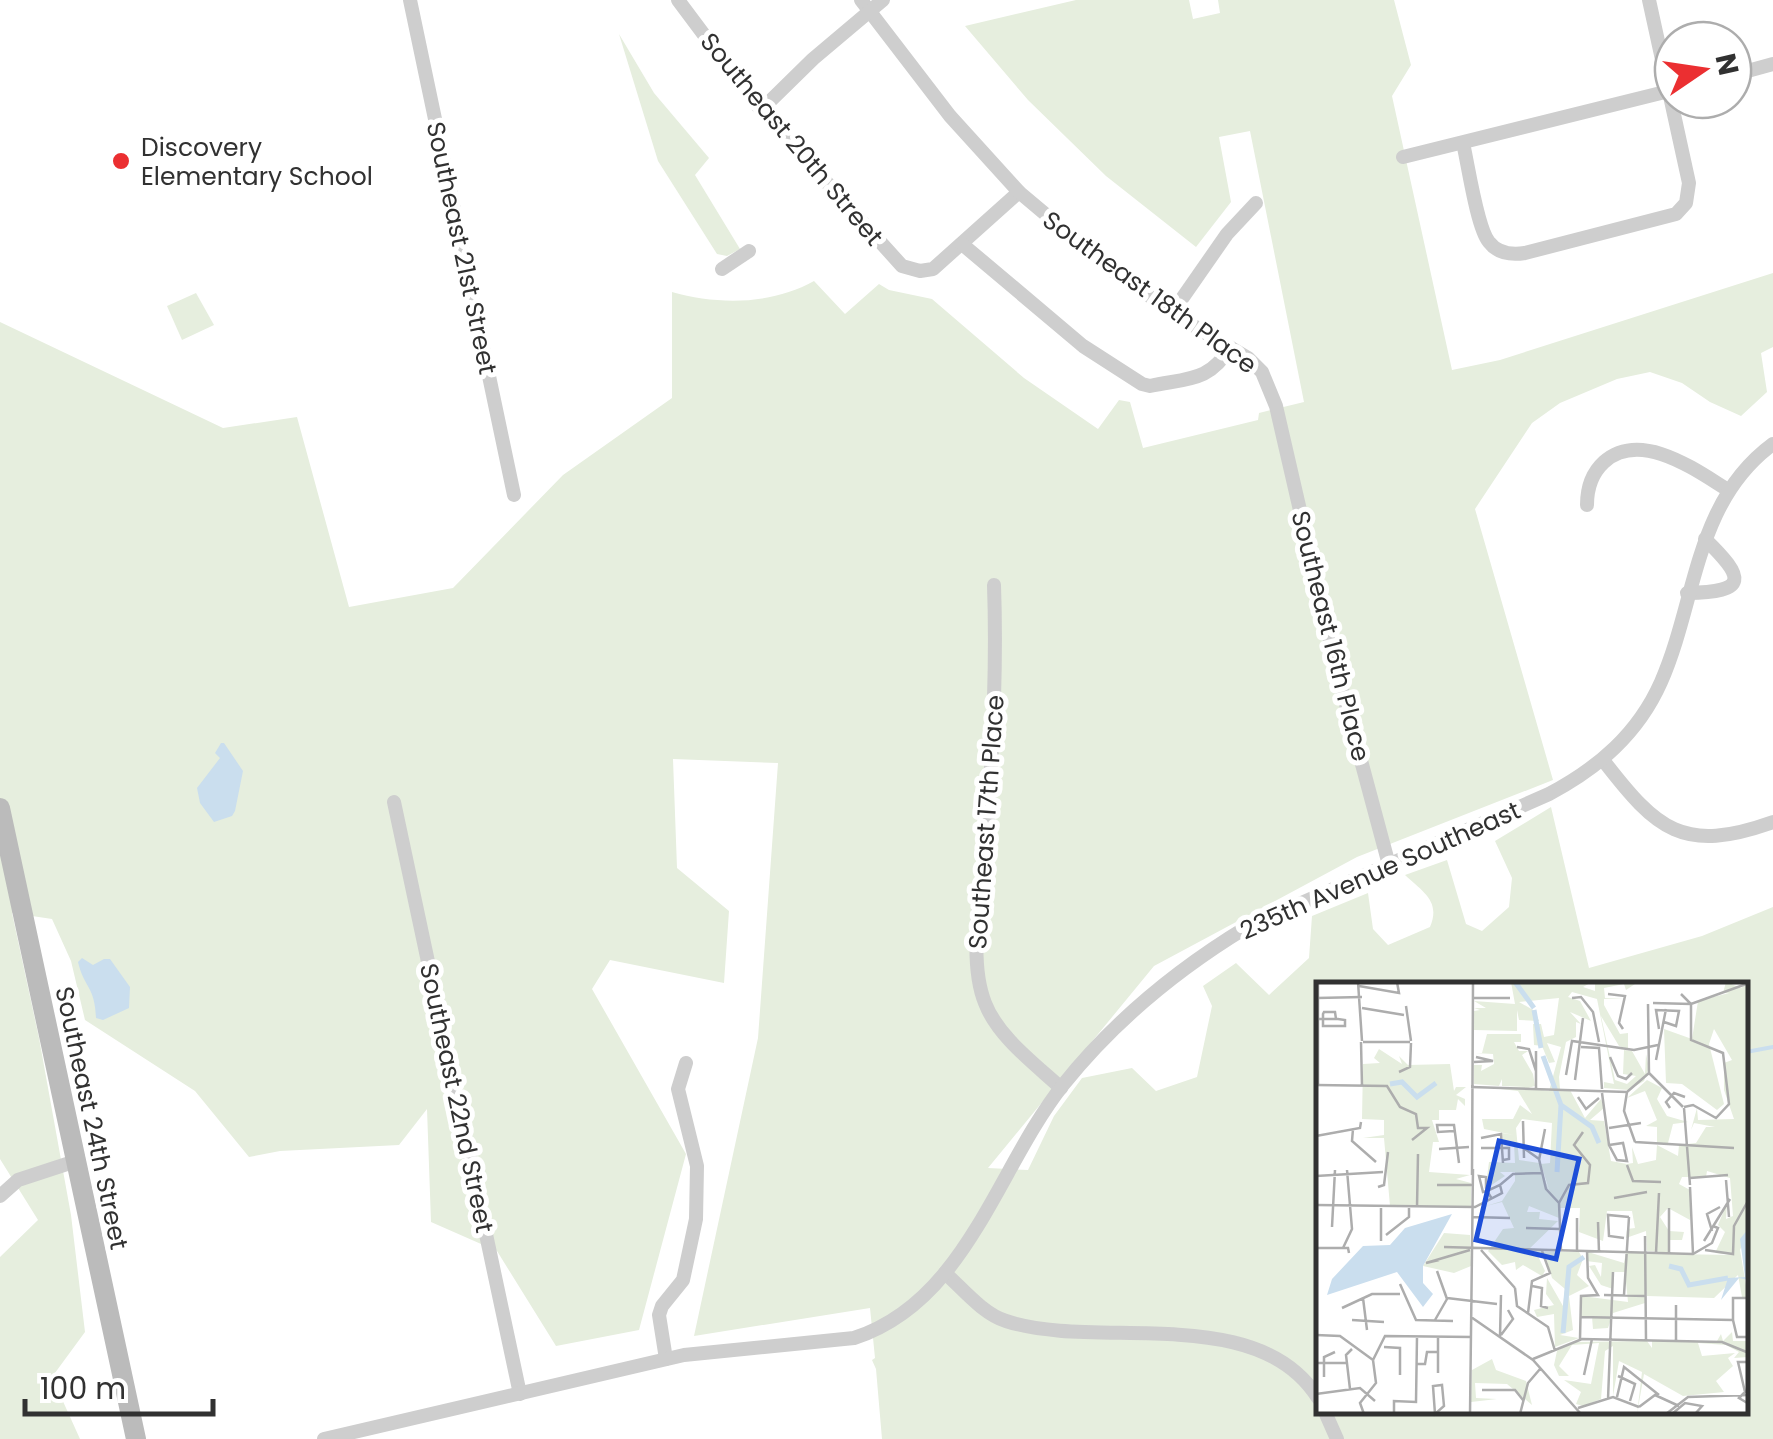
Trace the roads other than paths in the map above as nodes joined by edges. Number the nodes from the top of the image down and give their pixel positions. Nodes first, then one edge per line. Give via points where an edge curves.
1 (410, 0) edge
2 (678, 0) edge
3 (882, 0) edge
4 (864, 6) edge
5 (1653, 94) edge
6 (762, 110) junction
7 (1677, 120) edge
8 (1463, 142) junction
9 (1403, 157) dead end
10 (1019, 192) junction
11 (1256, 202) dead end
12 (962, 244) junction
13 (749, 251) dead end
14 (722, 269) dead end
15 (1172, 313) junction
16 (1230, 347) junction
17 (1276, 406) joint
18 (1773, 444) edge
19 (1728, 490) junction
20 (514, 495) dead end
21 (1587, 505) dead end
22 (1705, 538) junction
23 (994, 586) dead end
24 (1688, 593) junction
25 (1603, 760) junction
26 (394, 802) dead end
27 (0, 808) edge
28 (1773, 822) edge
29 (4, 846) edge
30 (1388, 865) junction
31 (686, 1062) dead end
32 (1061, 1088) junction
33 (76, 1161) junction
34 (0, 1196) edge
35 (946, 1273) junction
36 (666, 1359) junction
37 (520, 1394) junction
38 (1316, 1395) edge
39 (1326, 1414) edge
40 (136, 1439) edge
41 (324, 1439) edge
42 (1337, 1439) edge

1 - 20 street, Southeast 21st Street
2 - 6 street, Southeast 20th Street
3 - 4 street
4 - 6 street
4 - 10 street, Southeast 18th Place
5 - 8 street
6 - 12 street, Southeast 20th Street via 896,262 933,269
7 - 8 street via 1689,183 1686,203 1668,219 1514,255 1496,250 1484,235
8 - 9 street
10 - 12 street
10 - 15 street, Southeast 18th Place
11 - 15 street
12 - 16 street via 1082,346 1142,384 1211,372
13 - 14 street
15 - 16 street, Southeast 18th Place
16 - 17 street, Southeast 18th Place via 1262,372
17 - 30 street, Southeast 16th Place
18 - 19 street, 235th Avenue Southeast
19 - 21 street via 1662,454 1628,451 1597,469
19 - 22 street, 235th Avenue Southeast
22 - 24 street, 235th Avenue Southeast
22 - 24 street via 1735,580 1723,592
23 - 32 street, Southeast 17th Place via 993,747 979,973 994,1020
24 - 25 street, 235th Avenue Southeast via 1660,686
25 - 28 street via 1637,804 1677,831 1724,837
25 - 30 street, 235th Avenue Southeast via 1549,794
26 - 37 street, Southeast 22nd Street
27 - 29 street, Southeast 24th Street
29 - 33 street, Southeast 24th Street
30 - 32 street, 235th Avenue Southeast via 1290,906 1210,950 1140,1002
31 - 36 street via 678,1089 697,1166 696,1220 683,1280 659,1315
32 - 35 street, 235th Avenue Southeast
33 - 34 street via 18,1180
33 - 40 street, Southeast 24th Street
35 - 36 street, 235th Avenue Southeast via 902,1314 854,1338
35 - 38 street via 1004,1321 1228,1343 1287,1366
36 - 37 street, 235th Avenue Southeast
37 - 41 street, 235th Avenue Southeast
39 - 42 street

